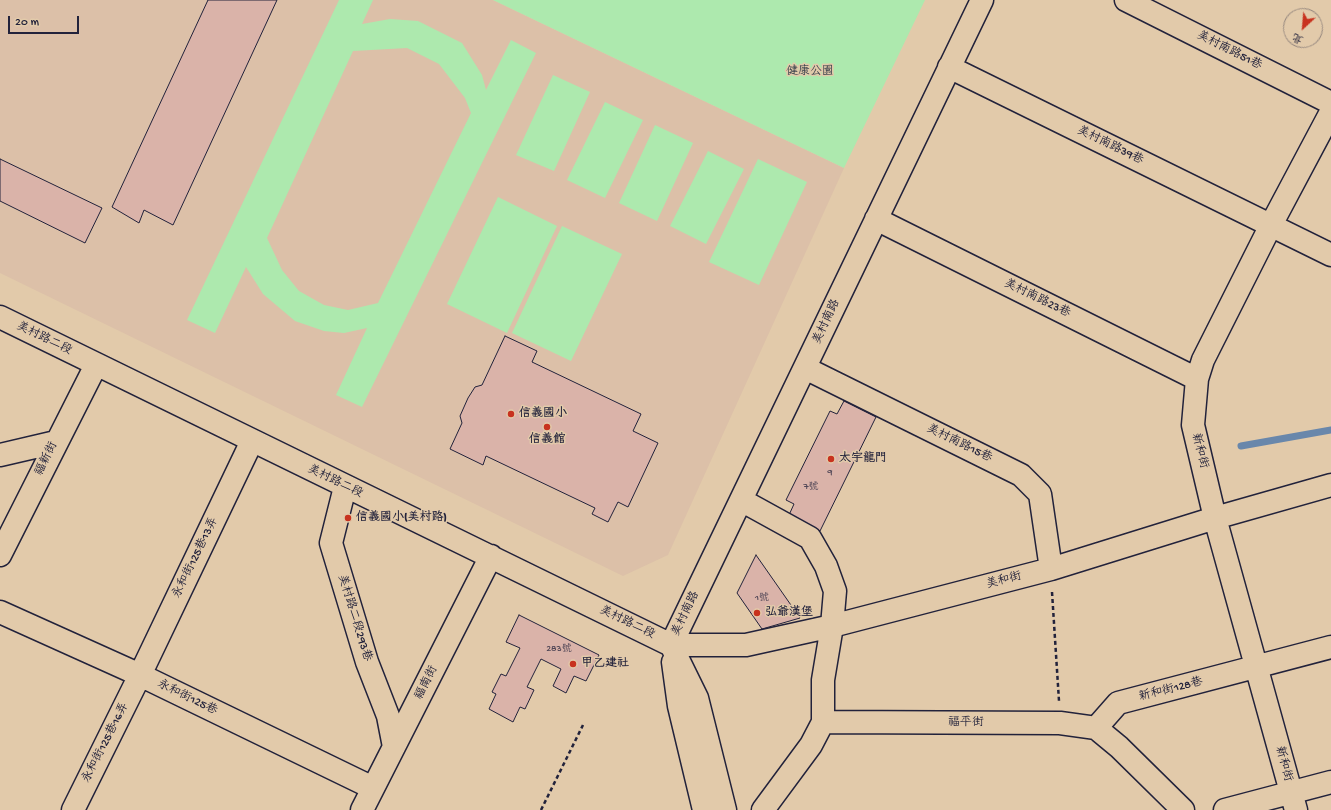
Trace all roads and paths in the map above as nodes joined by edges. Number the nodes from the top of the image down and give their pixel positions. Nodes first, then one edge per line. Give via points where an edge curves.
1 (982, 0) edge
2 (1126, 0) edge
3 (949, 67) junction
4 (1331, 103) edge
5 (1331, 112) edge
6 (876, 219) junction
7 (1270, 225) junction
8 (1331, 255) edge
9 (0, 317) edge
10 (96, 365) junction
11 (805, 368) junction
12 (1197, 379) junction
13 (252, 441) junction
14 (56, 442) junction
15 (0, 455) edge
16 (1331, 485) edge
17 (345, 487) junction
18 (741, 500) junction
19 (1216, 518) junction
20 (0, 555) edge
21 (491, 556) junction
22 (1051, 569) junction
23 (0, 612) edge
24 (832, 626) junction
25 (671, 645) junction
26 (1331, 647) edge
27 (1256, 668) junction
28 (140, 675) junction
29 (823, 722) junction
30 (1060, 723) junction
31 (583, 725) dead end
32 (1096, 728) junction
33 (394, 748) junction
34 (1331, 782) edge
35 (373, 788) junction
36 (1293, 801) edge
37 (73, 810) edge
38 (362, 810) edge
39 (541, 810) edge
40 (704, 810) edge
41 (725, 810) edge
42 (763, 810) edge
43 (1183, 810) edge
44 (1225, 810) edge

1 - 3 street, 美村南路
2 - 4 street, 美村南路51巷
3 - 6 street, 美村南路
3 - 7 street, 美村南路39巷
5 - 7 street, 新和街
6 - 11 street, 美村南路
6 - 12 street, 美村南路23巷
7 - 8 street, 美村南路39巷
7 - 12 street, 新和街 via 1203,360
9 - 10 street, 美村路二段
10 - 13 street, 美村路二段
10 - 14 street, 福新街
11 - 18 street, 美村南路
11 - 22 street, 美村南路15巷 via 1021,475 1040,494
12 - 19 street, 新和街 via 1193,425
13 - 17 street, 美村路二段
13 - 28 street, 永和街125巷13弄
14 - 15 street
14 - 20 street, 福新街
16 - 19 street, 美和街
17 - 21 street, 美村路二段
17 - 33 street, 美村路二段293巷 via 331,543 367,662 388,716
18 - 24 street via 810,538 826,566 835,591
18 - 25 street, 美村南路
19 - 22 street, 美和街
19 - 27 street, 新和街
21 - 25 street, 美村路二段
21 - 33 street, 福南街
22 - 24 street, 美和街
22 - 30 path
23 - 28 street, 永和街125巷
24 - 25 street, 美和街 via 746,645
24 - 29 street via 823,680
25 - 40 street via 679,706
25 - 41 street via 697,698
26 - 27 street, 新和街128巷
27 - 32 street, 新和街128巷 via 1118,703
27 - 36 street, 新和街
28 - 35 street, 永和街125巷
28 - 37 street, 永和街125巷16弄
29 - 30 street, 福平街
29 - 42 street via 811,745
30 - 32 street, 福平街
31 - 39 path
32 - 43 street
33 - 35 street, 福南街
34 - 36 street
35 - 38 street, 福南街
36 - 44 street

